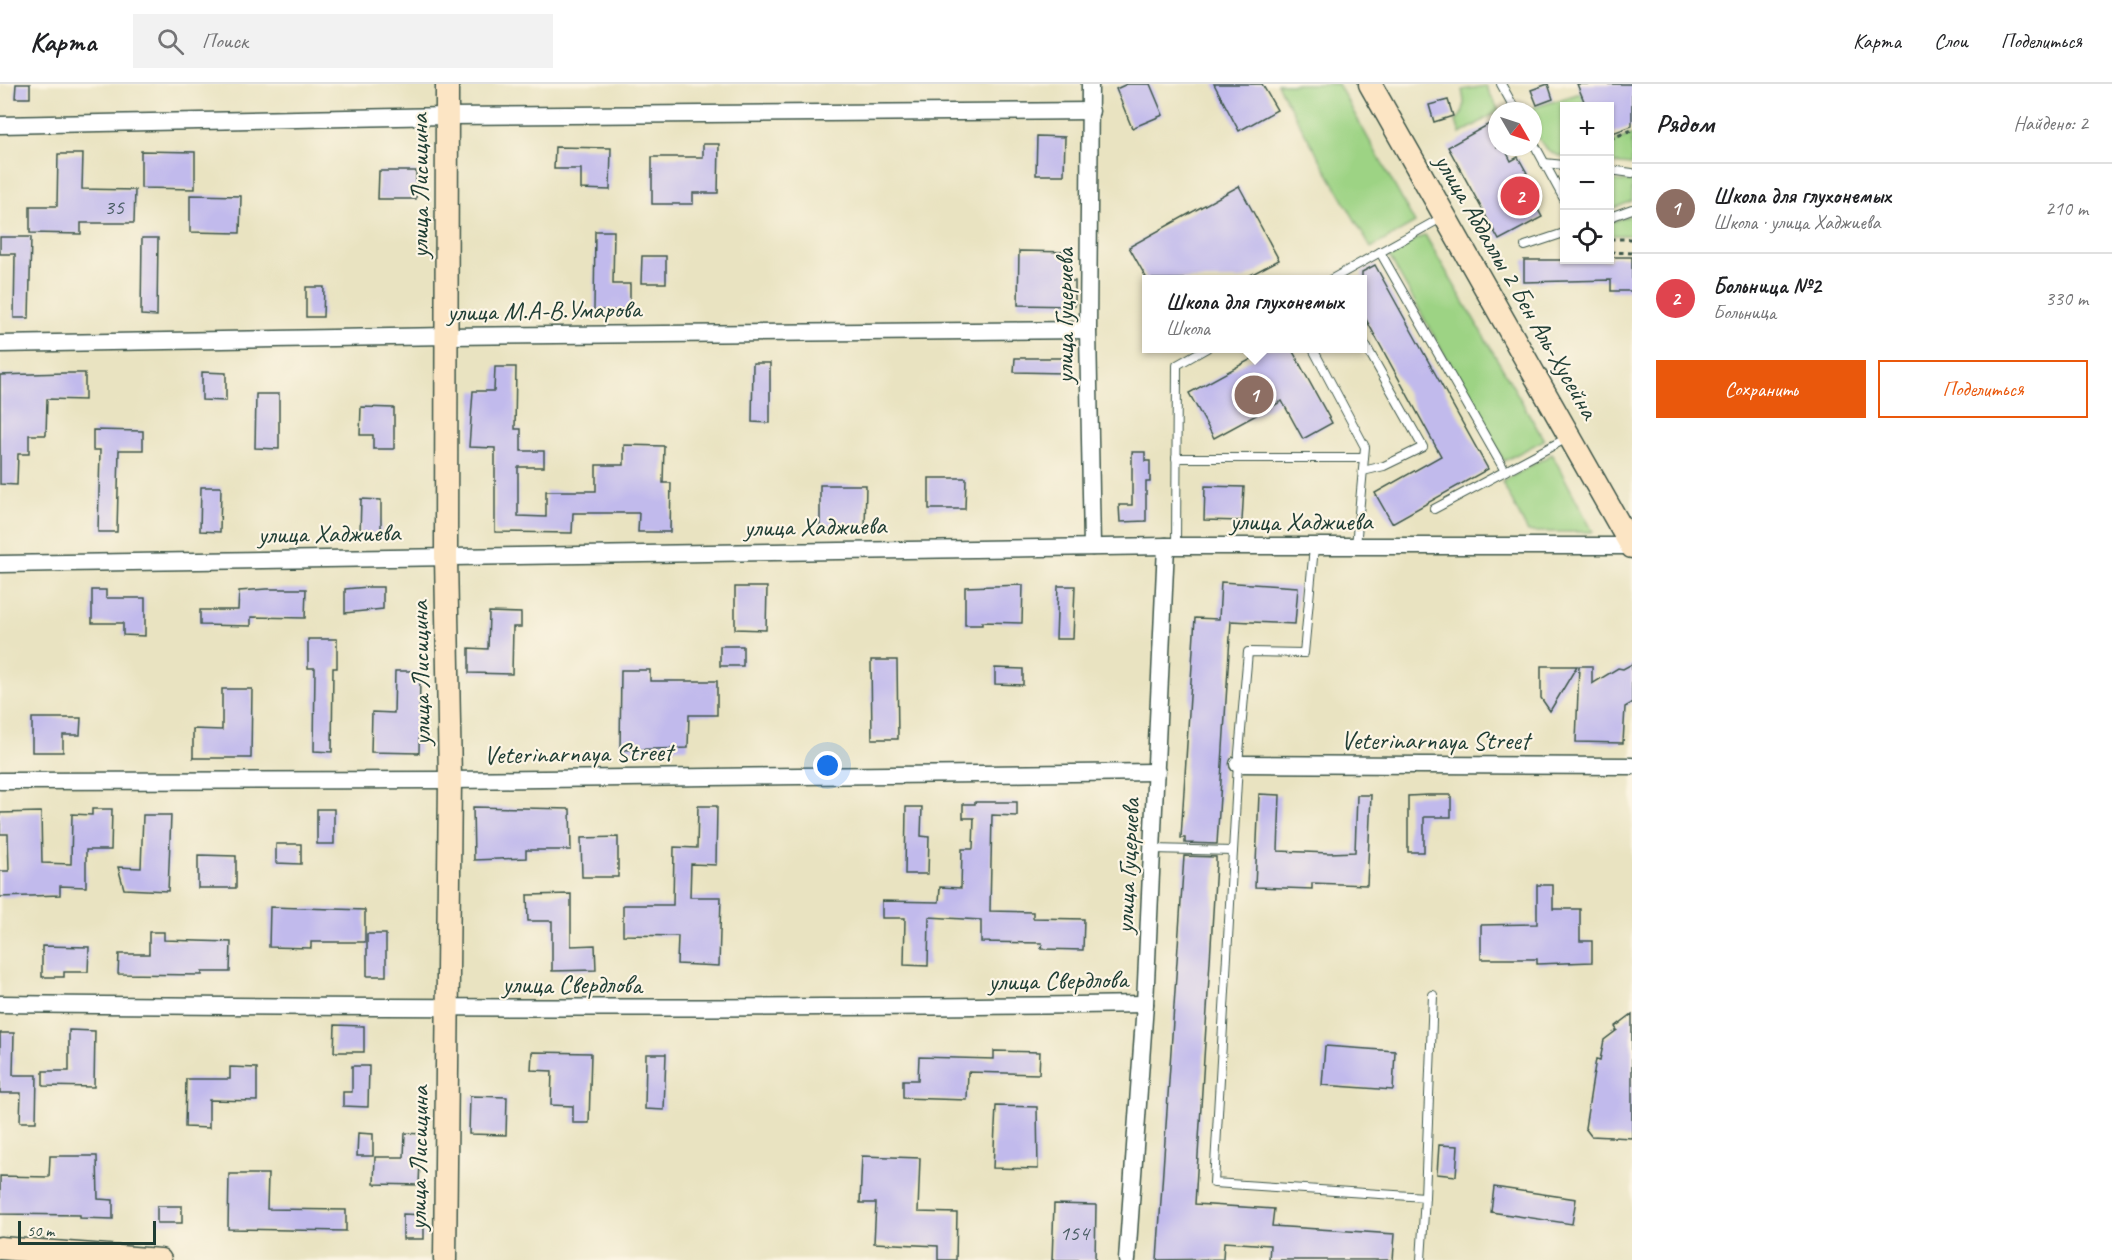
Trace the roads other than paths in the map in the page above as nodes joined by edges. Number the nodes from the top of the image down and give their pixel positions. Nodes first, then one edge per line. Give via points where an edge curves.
1 (447, 84) edge
2 (1090, 84) edge
3 (1370, 84) edge
4 (1501, 84) edge
5 (1511, 102) edge
6 (1091, 111) junction
7 (447, 116) junction
8 (0, 125) edge
9 (1540, 156) edge
10 (1544, 163) junction
11 (1560, 165) edge
12 (1614, 171) edge
13 (1632, 173) edge
14 (1560, 192) edge
15 (1632, 209) edge
16 (1444, 216) junction
17 (1614, 216) edge
18 (1560, 234) edge
19 (1525, 246) dead end
20 (1380, 252) junction
21 (1337, 275) edge
22 (1088, 330) junction
23 (448, 336) junction
24 (0, 344) edge
25 (1367, 348) edge
26 (1198, 353) edge
27 (1315, 353) edge
28 (1570, 437) junction
29 (1176, 458) junction
30 (1364, 458) junction
31 (1363, 471) junction
32 (1505, 471) junction
33 (1434, 509) dead end
34 (1632, 546) edge
35 (1171, 547) junction
36 (1314, 547) junction
37 (1356, 547) junction
38 (1092, 548) junction
39 (446, 557) junction
40 (0, 564) edge
41 (1238, 764) junction
42 (1632, 766) edge
43 (1157, 772) junction
44 (450, 780) junction
45 (0, 781) edge
46 (1153, 849) junction
47 (1233, 851) junction
48 (1433, 995) dead end
49 (0, 1004) edge
50 (1145, 1004) junction
51 (448, 1009) junction
52 (1425, 1197) junction
53 (0, 1248) edge
54 (160, 1260) edge
55 (444, 1260) edge
56 (1127, 1260) edge
57 (1421, 1260) edge

1 - 7 street, улица Лисицина
2 - 6 street, улица Гуцериева
3 - 16 street, улица Абдаллы 2 Бен Аль-Хусейна
4 - 5 lane
6 - 7 street
6 - 22 street, улица Гуцериева
7 - 8 street
7 - 23 street, улица Лисицина
9 - 10 lane
10 - 11 lane
10 - 14 lane
12 - 13 lane
15 - 17 lane
16 - 20 lane
16 - 28 street, улица Абдаллы 2 Бен Аль-Хусейна
18 - 19 lane
20 - 21 lane
20 - 32 lane
22 - 23 street, улица М.А-В.Умарова
22 - 38 street, улица Гуцериева
23 - 24 street, улица М.А-В.Умарова
23 - 39 street, улица Лисицина
25 - 31 lane via 1423,447 1384,466
26 - 29 lane via 1177,365
27 - 30 lane via 1365,447
28 - 32 lane
28 - 34 street, улица Абдаллы 2 Бен Аль-Хусейна
29 - 30 lane
29 - 35 lane
30 - 31 lane
31 - 37 lane
32 - 33 lane
34 - 37 street, улица Хаджиева
35 - 36 street, улица Хаджиева
35 - 38 street, улица Хаджиева
35 - 43 street, улица Гуцериева
36 - 37 street, улица Хаджиева
36 - 41 lane via 1304,653 1248,652
38 - 39 street, улица Хаджиева
39 - 40 street, улица Хаджиева
39 - 44 street, улица Лисицина
41 - 42 street, Veterinarnaya Street
41 - 47 lane
43 - 44 street, Veterinarnaya Street
43 - 46 street, улица Гуцериева
44 - 45 street, Veterinarnaya Street
44 - 51 street, улица Лисицина
46 - 47 lane
46 - 50 street, улица Гуцериева
47 - 52 lane via 1214,1183
48 - 52 lane
49 - 51 street, улица Свердлова
50 - 51 street, улица Свердлова
50 - 56 street, улица Гуцериева
51 - 55 street, улица Лисицина
52 - 57 lane
53 - 54 street

